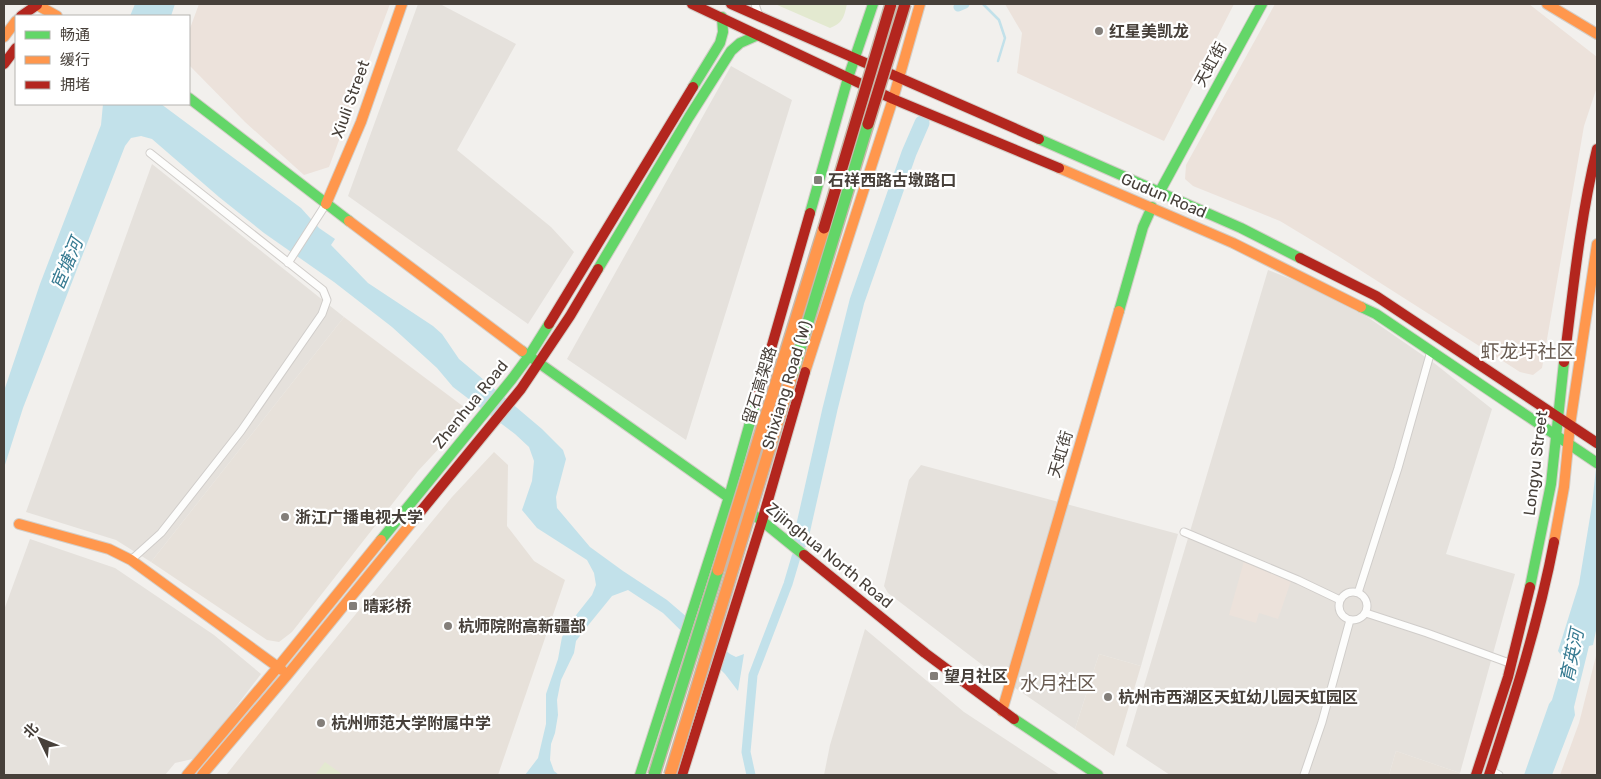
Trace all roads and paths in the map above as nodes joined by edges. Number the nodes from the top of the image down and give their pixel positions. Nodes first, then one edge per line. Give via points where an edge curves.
1 (37, 4) edge
2 (402, 4) edge
3 (692, 4) edge
4 (731, 4) edge
5 (755, 4) edge
6 (873, 4) edge
7 (891, 4) edge
8 (905, 4) edge
9 (920, 4) edge
10 (1262, 4) edge
11 (1547, 4) edge
12 (22, 15) edge
13 (55, 15) edge
14 (759, 16) junction
15 (722, 17) junction
16 (15, 22) edge
17 (1597, 34) edge
18 (758, 35) junction
19 (4, 37) edge
20 (15, 49) edge
21 (856, 59) junction
22 (4, 64) edge
23 (848, 78) junction
24 (899, 78) junction
25 (190, 99) edge
26 (894, 99) junction
27 (1597, 149) edge
28 (150, 153) dead end
29 (1159, 193) junction
30 (326, 204) junction
31 (1152, 207) junction
32 (1597, 244) edge
33 (288, 263) junction
34 (1431, 351) junction
35 (529, 356) junction
36 (540, 362) junction
37 (1557, 416) junction
38 (1570, 425) junction
39 (1556, 435) junction
40 (1596, 442) edge
41 (1569, 444) junction
42 (1595, 461) edge
43 (729, 497) junction
44 (762, 521) junction
45 (20, 524) dead end
46 (1184, 532) dead end
47 (131, 560) junction
48 (1358, 593) junction
49 (1340, 600) junction
50 (1366, 613) junction
51 (1350, 620) junction
52 (1512, 664) junction
53 (278, 667) junction
54 (288, 674) junction
55 (1002, 711) junction
56 (1493, 774) edge
57 (187, 775) edge
58 (202, 775) edge
59 (640, 775) edge
60 (654, 775) edge
61 (670, 775) edge
62 (682, 775) edge
63 (1098, 775) edge
64 (1304, 775) edge
65 (1476, 775) edge

1 - 12 main road
1 - 13 main road
2 - 30 main road, Xiuli Street via 361,122
3 - 15 main road, Gudun Road
4 - 14 main road, Gudun Road
5 - 14 street
6 - 21 main road, Shixiang Road (W)
7 - 60 main road, 留石高架路, bridge
8 - 61 main road, 留石高架路, bridge
9 - 24 main road, Shixiang Road (W)
10 - 29 main road, 天虹街
11 - 17 main road
14 - 21 main road, Gudun Road
15 - 18 main road, Gudun Road
15 - 35 main road, Zhenhua Road via 720,43
16 - 19 main road
18 - 23 main road, Gudun Road
18 - 36 main road, Zhenhua Road via 731,51
20 - 22 main road
21 - 23 main road, Shixiang Road (W)
21 - 24 main road, Gudun Road
23 - 26 main road, Gudun Road
23 - 43 main road, Shixiang Road (W)
24 - 26 main road, Shixiang Road (W)
24 - 29 main road, Gudun Road
25 - 30 main road
26 - 31 main road, Gudun Road
26 - 44 main road, Shixiang Road (W) via 810,358
27 - 37 main road, Longyu Street via 1581,238
28 - 33 street
29 - 37 main road, Gudun Road via 1241,228 1376,296
30 - 33 street
30 - 35 main road, Zijinghua North Road
31 - 34 main road, Gudun Road via 1376,314
31 - 55 main road, 天虹街
32 - 38 main road, Longyu Street
33 - 47 street via 323,290 327,300 322,314 235,439 161,533
34 - 39 main road, Gudun Road
34 - 48 street
35 - 36 main road, Zijinghua North Road
35 - 53 main road, Zhenhua Road
36 - 43 main road, Zijinghua North Road
36 - 54 main road, Zhenhua Road
37 - 38 main road, Gudun Road
37 - 39 main road, Longyu Street
38 - 40 main road, Gudun Road
38 - 41 main road, Longyu Street
39 - 41 main road, Gudun Road
39 - 52 main road, Longyu Street via 1551,484
41 - 42 main road, Gudun Road
41 - 56 main road, Longyu Street via 1549,570
43 - 44 main road, Zijinghua North Road
43 - 59 main road, Shixiang Road (W)
44 - 55 main road, Zijinghua North Road
44 - 62 main road, Shixiang Road (W)
45 - 47 main road via 109,549
46 - 49 street
47 - 53 main road
48 - 49 street via 1350,592
48 - 50 street via 1366,599
49 - 51 street via 1340,612
50 - 51 street via 1359,619
50 - 52 street
51 - 64 street
52 - 65 main road, Longyu Street
53 - 54 main road
53 - 57 main road, Zhenhua Road
54 - 58 main road, Zhenhua Road
55 - 63 main road, Zijinghua North Road

